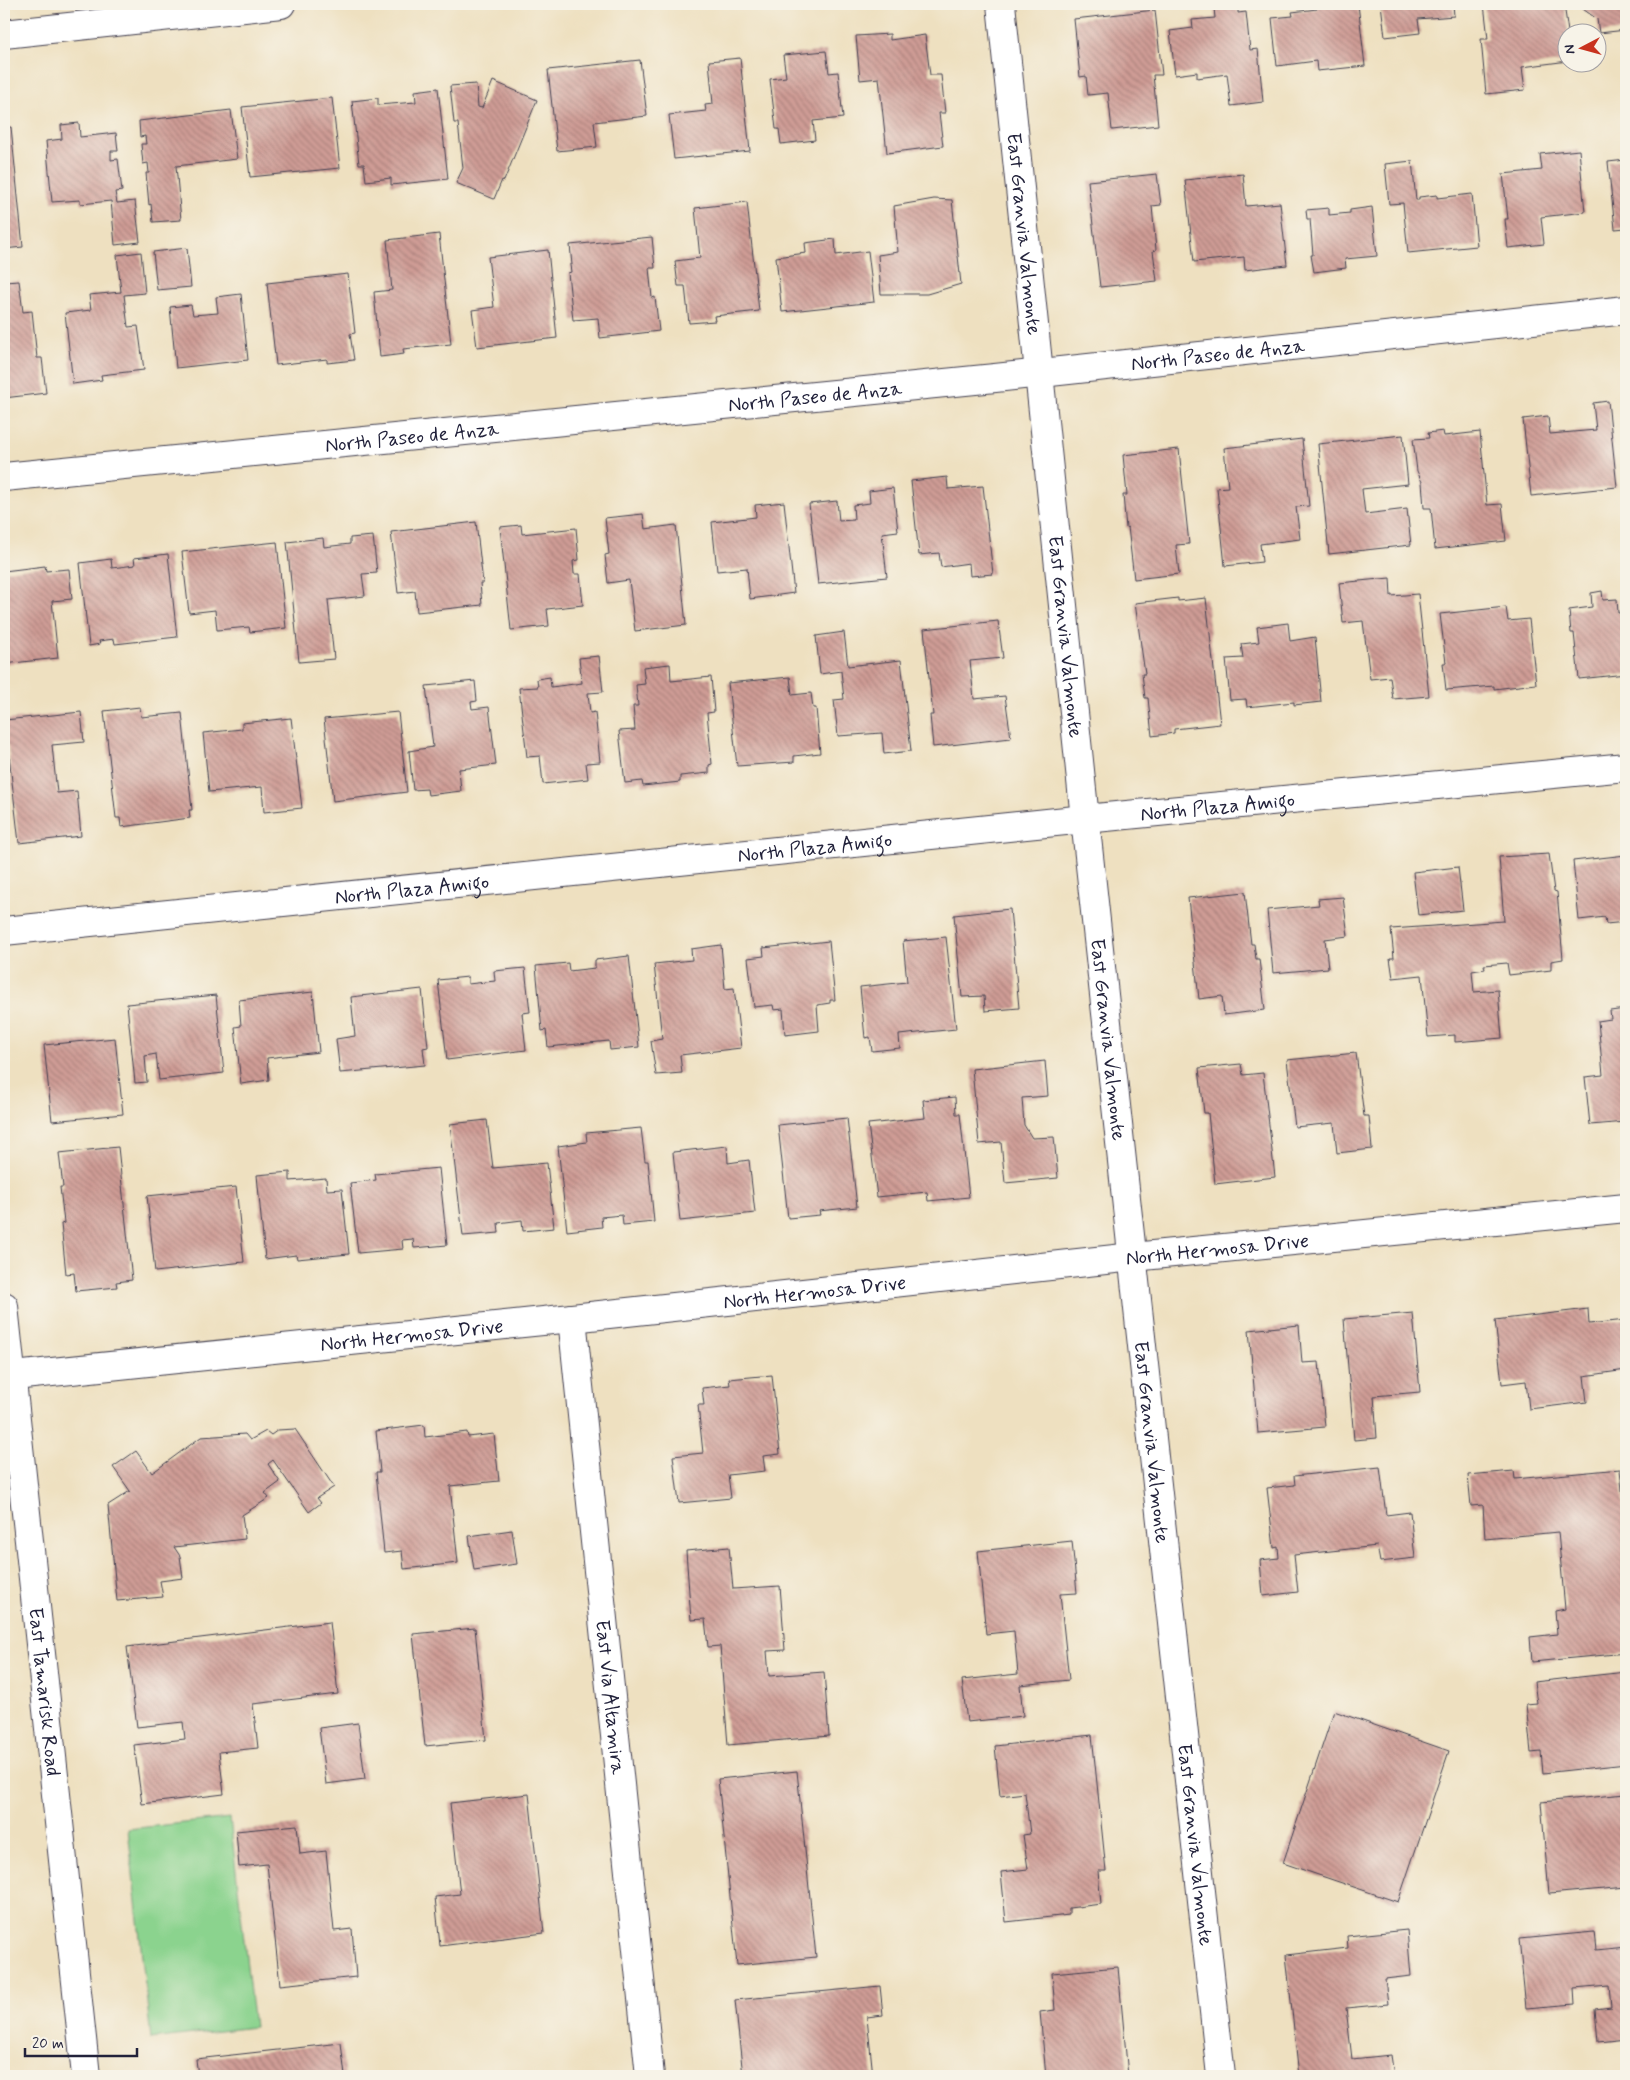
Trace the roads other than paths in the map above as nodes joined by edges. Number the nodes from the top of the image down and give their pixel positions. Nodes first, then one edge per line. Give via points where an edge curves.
1 (281, 4) edge
2 (1000, 4) edge
3 (4, 34) edge
4 (1626, 310) edge
5 (1039, 374) junction
6 (4, 477) edge
7 (1626, 767) edge
8 (1085, 819) junction
9 (4, 931) edge
10 (1626, 1208) edge
11 (1134, 1257) junction
12 (4, 1306) edge
13 (572, 1318) junction
14 (7, 1377) edge
15 (86, 2076) edge
16 (650, 2076) edge
17 (1220, 2076) edge

1 - 3 street
2 - 5 street, East Granvia Valmonte
4 - 5 street, North Paseo de Anza
5 - 6 street, North Paseo de Anza
5 - 8 street, East Granvia Valmonte
7 - 8 street, North Plaza Amigo
8 - 9 street, North Plaza Amigo
8 - 11 street, East Granvia Valmonte
10 - 11 street, North Hermosa Drive
11 - 13 street, North Hermosa Drive
11 - 17 street, East Granvia Valmonte
12 - 14 street, East Tamarisk Road
13 - 14 street, North Hermosa Drive
13 - 16 street, East Via Altamira
14 - 15 street, East Tamarisk Road

